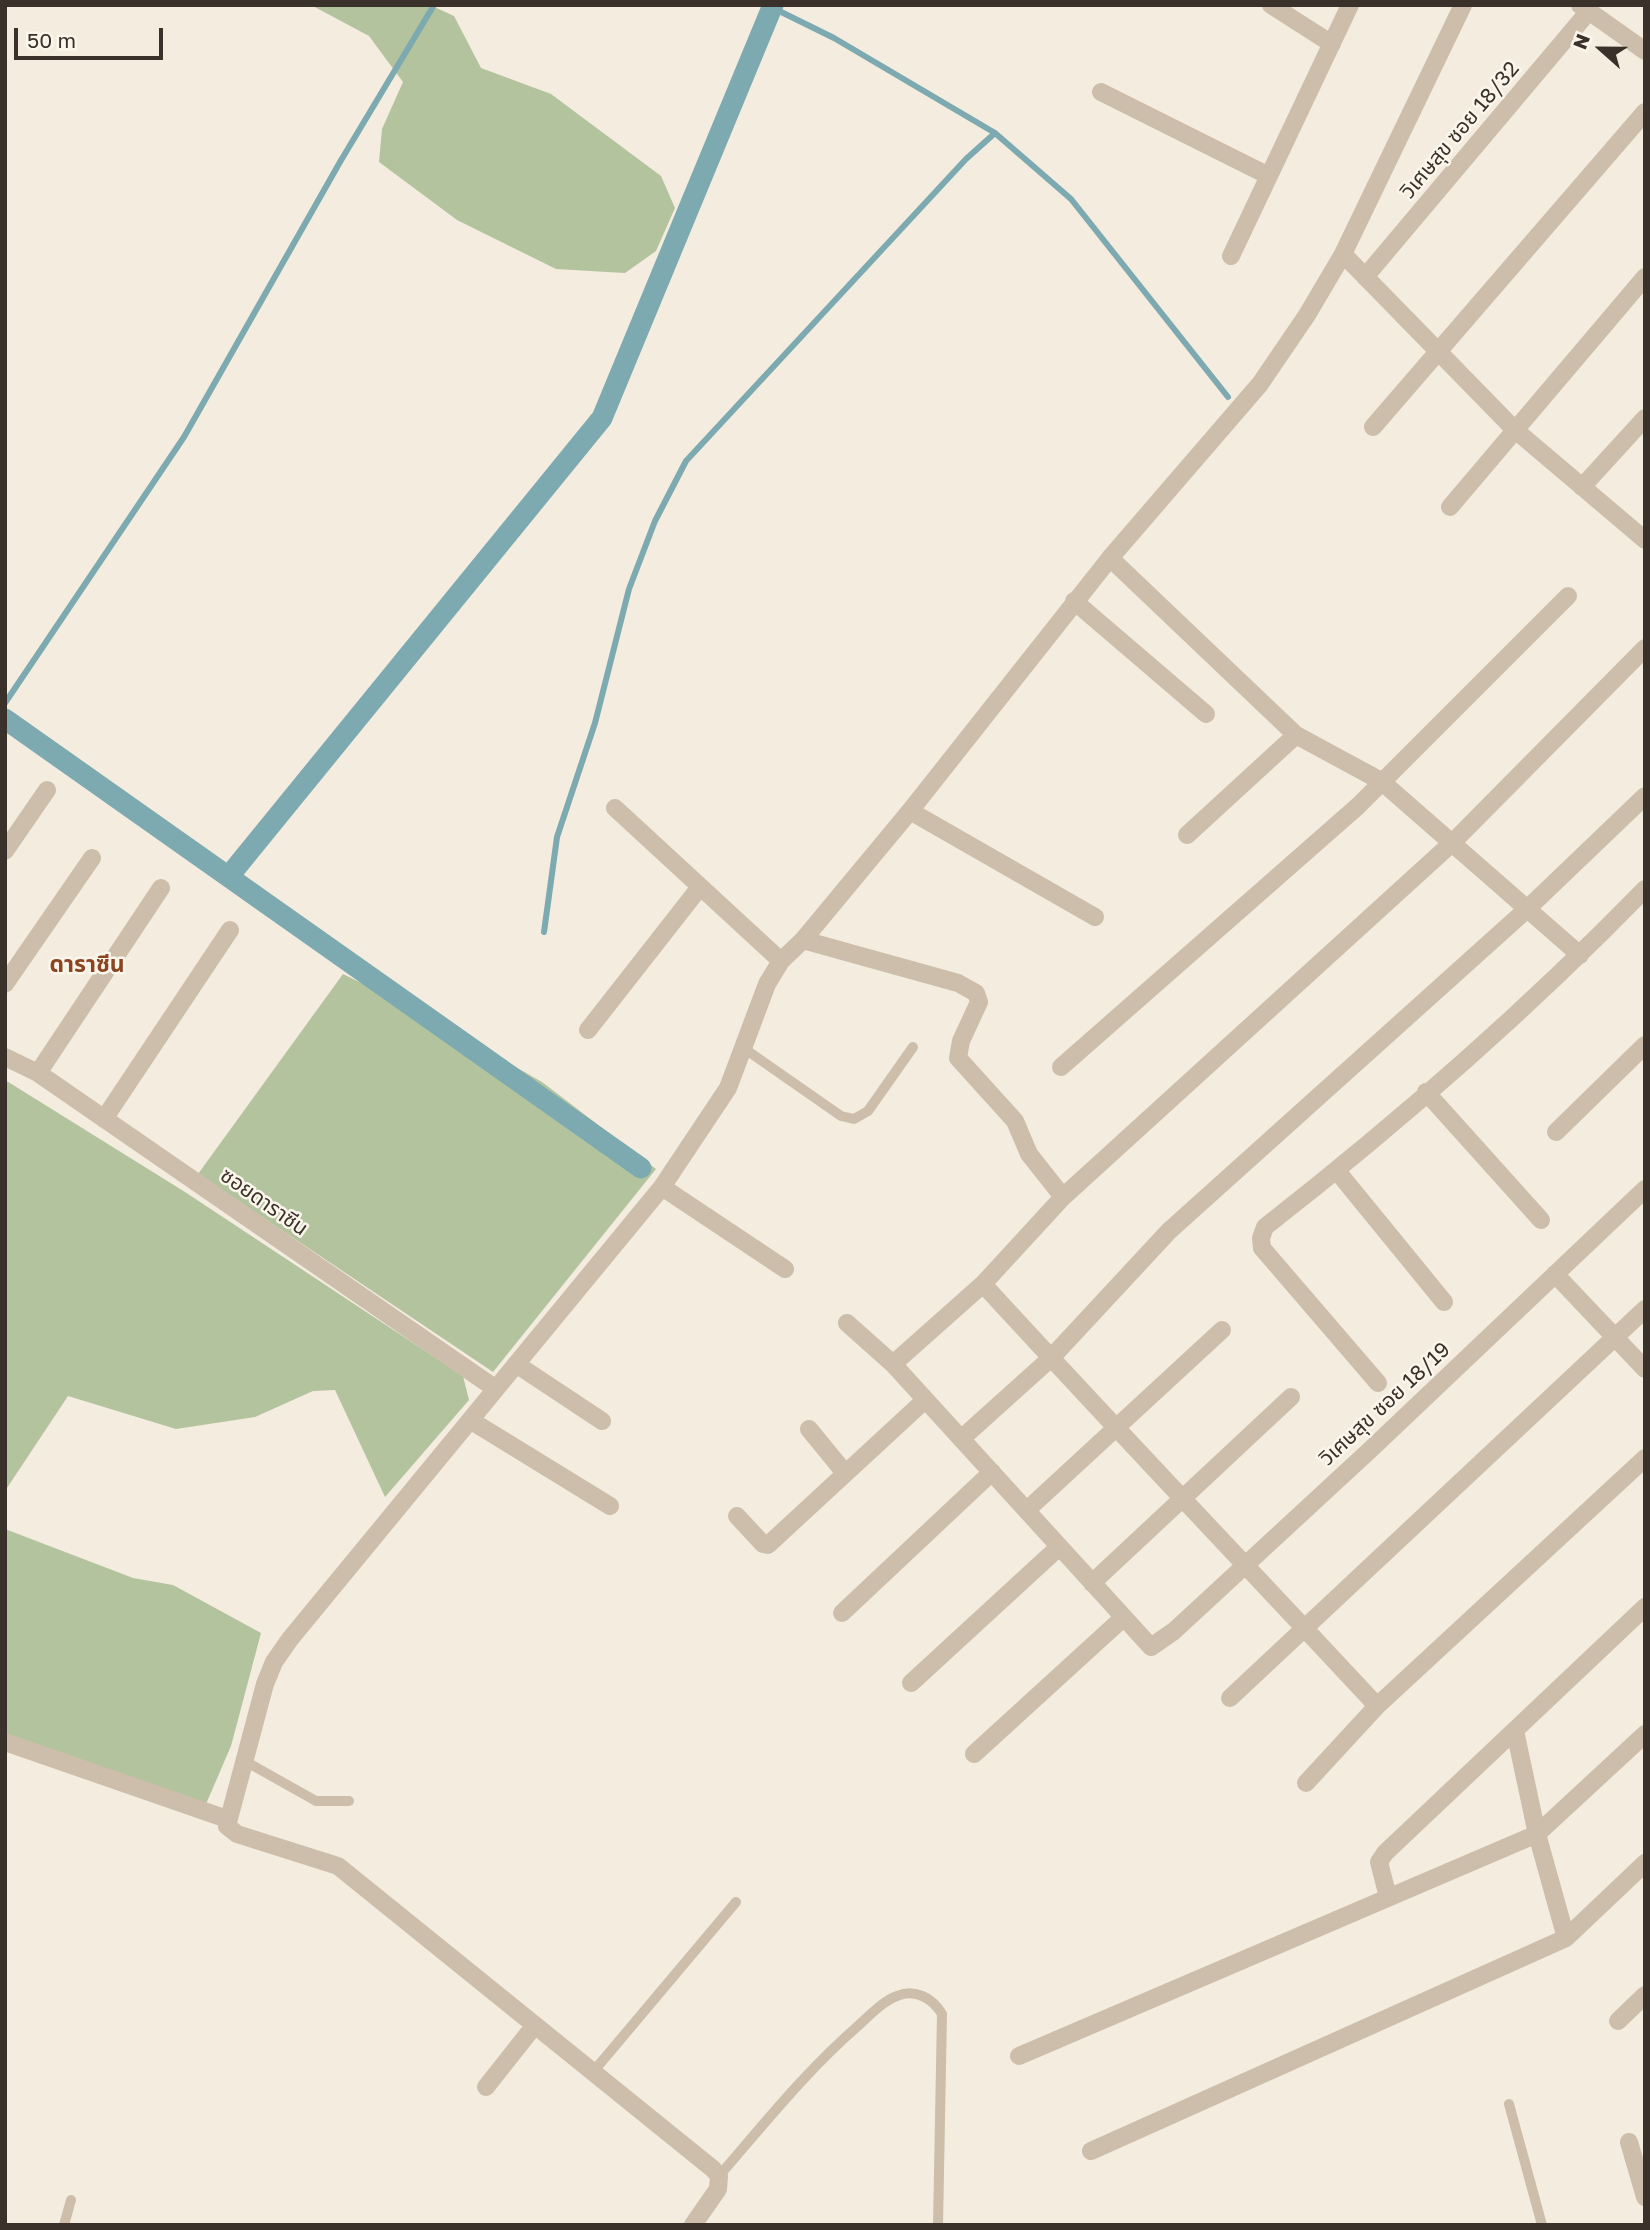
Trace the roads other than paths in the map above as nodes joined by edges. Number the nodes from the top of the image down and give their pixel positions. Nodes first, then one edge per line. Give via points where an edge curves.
1 (1271, 5) edge
2 (1350, 5) edge
3 (1463, 5) edge
4 (1584, 8) edge
5 (1332, 44) junction
6 (1645, 51) edge
7 (1101, 92) dead end
8 (1645, 112) edge
9 (1269, 176) junction
10 (1343, 254) junction
11 (1231, 256) dead end
12 (1366, 277) junction
13 (1645, 277) edge
14 (1439, 353) junction
15 (1645, 418) edge
16 (1373, 427) dead end
17 (1514, 429) junction
18 (1582, 487) junction
19 (1450, 507) dead end
20 (1645, 540) edge
21 (1110, 558) junction
22 (1568, 596) dead end
23 (1074, 601) junction
24 (1645, 648) edge
25 (1206, 715) dead end
26 (1296, 735) junction
27 (1381, 780) junction
28 (47, 790) dead end
29 (1645, 796) edge
30 (615, 808) dead end
31 (910, 811) junction
32 (1187, 835) dead end
33 (1453, 842) junction
34 (5, 851) edge
35 (92, 858) dead end
36 (700, 887) junction
37 (161, 888) dead end
38 (1645, 889) edge
39 (1526, 909) junction
40 (1094, 917) dead end
41 (230, 930) dead end
42 (803, 940) junction
43 (1580, 956) junction
44 (781, 961) junction
45 (5, 984) edge
46 (588, 1030) dead end
47 (1645, 1045) edge
48 (742, 1047) junction
49 (913, 1047) dead end
50 (5, 1057) edge
51 (1061, 1067) dead end
52 (38, 1073) junction
53 (1426, 1092) junction
54 (104, 1119) junction
55 (1556, 1132) dead end
56 (1337, 1171) junction
57 (662, 1187) junction
58 (1645, 1189) edge
59 (1063, 1197) junction
60 (1541, 1220) dead end
61 (785, 1269) dead end
62 (1555, 1274) junction
63 (983, 1284) junction
64 (1444, 1302) dead end
65 (1645, 1309) edge
66 (847, 1323) dead end
67 (1222, 1330) dead end
68 (1614, 1337) junction
69 (1051, 1358) junction
70 (516, 1364) junction
71 (893, 1364) junction
72 (1645, 1369) edge
73 (1378, 1383) dead end
74 (496, 1389) junction
75 (1292, 1396) dead end
76 (925, 1400) junction
77 (470, 1420) junction
78 (602, 1421) dead end
79 (1116, 1428) junction
80 (809, 1429) dead end
81 (961, 1439) junction
82 (1645, 1458) edge
83 (992, 1472) junction
84 (845, 1473) junction
85 (1181, 1499) junction
86 (610, 1506) dead end
87 (1028, 1510) junction
88 (737, 1516) dead end
89 (1059, 1547) junction
90 (1247, 1564) junction
91 (1092, 1583) junction
92 (1645, 1608) edge
93 (842, 1613) dead end
94 (1123, 1618) junction
95 (1303, 1626) junction
96 (911, 1683) dead end
97 (1230, 1698) dead end
98 (1377, 1706) junction
99 (1515, 1731) junction
100 (1645, 1734) edge
101 (5, 1742) edge
102 (974, 1754) dead end
103 (243, 1760) junction
104 (1307, 1783) dead end
105 (349, 1801) dead end
106 (227, 1819) junction
107 (1537, 1834) junction
108 (1645, 1863) edge
109 (1388, 1896) junction
110 (736, 1902) dead end
111 (1566, 1938) junction
112 (1645, 1995) edge
113 (1618, 2021) dead end
114 (535, 2025) junction
115 (1019, 2056) dead end
116 (593, 2072) junction
117 (486, 2087) dead end
118 (1509, 2104) dead end
119 (1629, 2142) dead end
120 (1091, 2151) dead end
121 (719, 2176) junction
122 (1645, 2197) edge
123 (71, 2200) dead end
124 (64, 2225) edge
125 (693, 2225) edge
126 (937, 2225) edge
127 (1542, 2225) edge

1 - 5 street
2 - 5 street
3 - 10 street
4 - 6 street
4 - 12 street, วิเศษสุข ซอย 18/32
5 - 9 street
7 - 9 street
8 - 14 street
9 - 11 street
10 - 12 street
10 - 21 street via 1260,384
12 - 14 street
13 - 17 street
14 - 16 street
14 - 17 street
15 - 18 street
17 - 18 street
17 - 19 street
18 - 20 street
21 - 23 street
21 - 26 street
22 - 27 street
23 - 25 street
23 - 31 street
24 - 33 street
26 - 27 street
26 - 32 street
27 - 33 street
27 - 51 street via 1358,806
28 - 34 street
29 - 39 street
30 - 36 street
31 - 40 street
31 - 42 street
33 - 39 street
33 - 59 street
35 - 45 street
36 - 44 street
36 - 46 street
37 - 52 street
38 - 43 street
39 - 43 street
39 - 69 street via 1169,1231
41 - 54 street
42 - 44 street
42 - 59 street via 976,993 979,1002 958,1058 1015,1121 1030,1154
43 - 53 street
44 - 48 street
47 - 55 street
48 - 49 lane via 841,1116 854,1119 869,1111
48 - 57 street via 728,1088
50 - 52 street, ซอยดาราซีน
52 - 54 street, ซอยดาราซีน
53 - 56 street
53 - 60 street
54 - 74 street, ซอยดาราซีน
56 - 64 street
56 - 73 street via 1265,1227 1262,1248
57 - 61 street
57 - 70 street
58 - 62 street, วิเศษสุข ซอย 18/19
59 - 63 street
62 - 68 street
62 - 90 street, วิเศษสุข ซอย 18/19
63 - 69 street
63 - 71 street
65 - 68 street
66 - 71 street
67 - 79 street
68 - 72 street
68 - 95 street
69 - 79 street
69 - 81 street
70 - 74 street
70 - 78 street
71 - 76 street
74 - 77 street
75 - 85 street
76 - 81 street
76 - 84 street
77 - 86 street
77 - 103 street via 274,1662
79 - 85 street
79 - 87 street
80 - 84 street
81 - 83 street
82 - 98 street
83 - 87 street
83 - 93 street
84 - 88 street via 768,1545
85 - 90 street
85 - 91 street
87 - 89 street
89 - 91 street
89 - 96 street
90 - 94 street, วิเศษสุข ซอย 18/19 via 1151,1647
90 - 95 street
91 - 94 street
92 - 99 street
94 - 102 street
95 - 97 street
95 - 98 street
98 - 104 street
99 - 107 street
99 - 109 street via 1385,1853 1379,1862
100 - 107 street
101 - 106 street
103 - 105 lane via 316,1801
103 - 106 street
106 - 114 street via 227,1826 237,1834 338,1866
107 - 109 street
107 - 111 street
108 - 111 street
109 - 115 street
110 - 116 lane
111 - 120 street
112 - 113 street
114 - 116 street
114 - 117 street
116 - 121 street
118 - 127 lane
119 - 122 street
121 - 125 street via 718,2189
121 - 126 lane via 832,2048 899,1995 920,1995 934,2001 942,2014
123 - 124 lane

